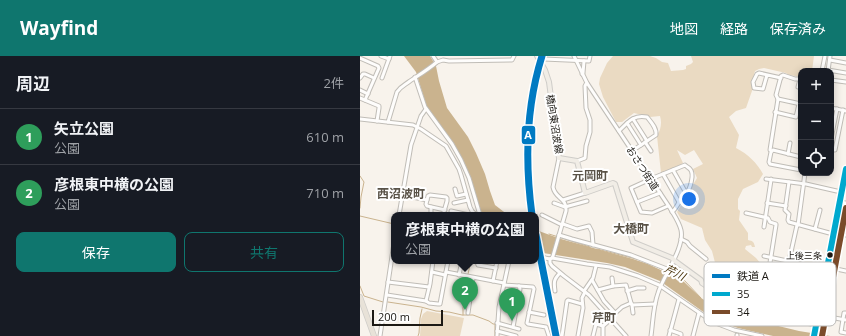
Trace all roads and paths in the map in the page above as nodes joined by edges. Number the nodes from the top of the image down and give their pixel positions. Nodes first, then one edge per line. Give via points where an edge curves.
1 (369, 56) edge
2 (381, 56) edge
3 (433, 56) edge
4 (443, 56) edge
5 (492, 56) edge
6 (514, 56) edge
7 (537, 56) edge
8 (574, 56) edge
9 (590, 56) edge
10 (824, 56) edge
11 (830, 56) edge
12 (360, 58) edge
13 (390, 58) edge
14 (543, 59) dead end
15 (491, 60) junction
16 (576, 60) junction
17 (830, 60) junction
18 (367, 61) junction
19 (584, 61) junction
20 (438, 62) junction
21 (846, 63) edge
22 (822, 68) edge
23 (828, 68) edge
24 (834, 71) edge
25 (846, 73) edge
26 (582, 74) junction
27 (767, 75) junction
28 (416, 76) junction
29 (360, 78) edge
30 (374, 78) junction
31 (382, 78) dead end
32 (781, 78) junction
33 (798, 79) edge
34 (834, 80) edge
35 (846, 82) edge
36 (587, 83) junction
37 (360, 90) edge
38 (368, 94) junction
39 (360, 98) edge
40 (778, 99) junction
41 (365, 100) junction
42 (798, 104) edge
43 (834, 108) edge
44 (426, 109) junction
45 (837, 109) junction
46 (844, 110) edge
47 (775, 112) junction
48 (798, 112) edge
49 (360, 119) edge
50 (633, 119) junction
51 (377, 121) junction
52 (388, 122) junction
53 (627, 123) junction
54 (834, 124) edge
55 (418, 127) junction
56 (619, 131) junction
57 (646, 141) junction
58 (790, 143) dead end
59 (641, 145) junction
60 (834, 150) edge
61 (632, 151) junction
62 (651, 151) dead end
63 (772, 151) junction
64 (788, 154) junction
65 (798, 157) edge
66 (559, 158) junction
67 (577, 161) junction
68 (798, 169) edge
69 (846, 169) edge
70 (673, 170) junction
71 (663, 174) junction
72 (804, 176) edge
73 (650, 179) junction
74 (766, 179) dead end
75 (771, 179) junction
76 (789, 182) junction
77 (803, 183) junction
78 (455, 189) dead end
79 (584, 192) junction
80 (841, 192) junction
81 (660, 193) junction
82 (686, 193) junction
83 (466, 194) junction
84 (403, 195) junction
85 (427, 200) junction
86 (468, 200) junction
87 (563, 200) junction
88 (587, 201) dead end
89 (637, 202) junction
90 (679, 202) junction
91 (839, 202) junction
92 (454, 203) dead end
93 (554, 203) dead end
94 (767, 203) junction
95 (846, 203) edge
96 (566, 206) junction
97 (668, 206) junction
98 (786, 206) junction
99 (431, 207) junction
100 (445, 210) joint
101 (472, 210) edge
102 (820, 210) dead end
103 (451, 211) dead end
104 (400, 212) edge
105 (430, 212) edge
106 (456, 212) edge
107 (479, 212) edge
108 (672, 212) junction
109 (746, 213) dead end
110 (542, 215) dead end
111 (765, 217) junction
112 (836, 217) junction
113 (846, 219) edge
114 (563, 224) junction
115 (798, 225) junction
116 (763, 227) dead end
117 (815, 230) junction
118 (833, 234) junction
119 (846, 235) edge
120 (559, 236) junction
121 (681, 239) junction
122 (594, 245) junction
123 (539, 255) edge
124 (764, 256) dead end
125 (552, 258) junction
126 (771, 258) junction
127 (674, 259) junction
128 (706, 259) dead end
129 (790, 261) junction
130 (391, 262) edge
131 (770, 262) edge
132 (794, 262) edge
133 (828, 262) edge
134 (433, 264) edge
135 (447, 264) edge
136 (461, 264) edge
137 (477, 264) edge
138 (497, 264) edge
139 (508, 264) edge
140 (596, 266) junction
141 (496, 268) junction
142 (836, 269) edge
143 (667, 270) junction
144 (846, 271) edge
145 (432, 272) junction
146 (445, 273) junction
147 (560, 273) junction
148 (459, 275) junction
149 (473, 278) junction
150 (612, 278) dead end
151 (592, 280) junction
152 (493, 281) junction
153 (388, 282) junction
154 (504, 284) junction
155 (704, 284) edge
156 (661, 285) junction
157 (519, 286) junction
158 (613, 286) junction
159 (429, 287) junction
160 (644, 288) dead end
161 (598, 290) junction
162 (555, 291) dead end
163 (585, 291) junction
164 (627, 291) junction
165 (387, 294) junction
166 (360, 297) edge
167 (679, 299) junction
168 (426, 301) junction
169 (582, 304) junction
170 (631, 304) junction
171 (656, 304) junction
172 (529, 312) junction
173 (468, 313) dead end
174 (615, 313) junction
175 (633, 313) dead end
176 (699, 313) junction
177 (846, 313) edge
178 (544, 315) dead end
179 (704, 316) edge
180 (610, 319) junction
181 (845, 320) edge
182 (497, 323) junction
183 (603, 326) junction
184 (724, 326) edge
185 (513, 327) junction
186 (519, 329) dead end
187 (670, 330) junction
188 (497, 331) junction
189 (846, 333) edge
190 (374, 336) edge
191 (380, 336) edge
192 (497, 336) edge
193 (516, 336) edge
194 (548, 336) edge
195 (562, 336) edge
196 (578, 336) edge
197 (593, 336) edge
198 (603, 336) edge
199 (626, 336) edge
200 (651, 336) edge
201 (668, 336) edge
202 (681, 336) edge
203 (693, 336) edge
204 (762, 336) edge

1 - 18 street
2 - 13 street
3 - 20 street
4 - 20 street
5 - 15 street
6 - 15 street via 512,60
7 - 66 main road, 橋向東沼波線 via 549,82
8 - 16 street, おさつ街道
9 - 19 street via 589,61
10 - 22 street
11 - 17 street
12 - 18 street
13 - 31 street
14 - 16 street
15 - 20 street
16 - 19 street
16 - 26 street, おさつ街道
17 - 21 street
17 - 23 street
18 - 30 street via 379,68
19 - 26 street
20 - 28 street
24 - 25 street
26 - 36 street, おさつ街道
27 - 27 street via 763,89 754,88 753,82 757,74
27 - 32 street
28 - 44 street
28 - 52 street via 399,88
29 - 30 street via 365,74
30 - 38 street
32 - 33 street via 783,76
32 - 40 street via 776,95
34 - 35 street
36 - 56 street, おさつ街道
36 - 67 street via 586,108 590,132 585,158
37 - 38 street
38 - 41 street
39 - 41 street
40 - 42 street
40 - 47 street
41 - 51 street via 379,106
43 - 45 street
44 - 55 street
44 - 107 street via 456,149 469,178
45 - 46 street
45 - 54 street
46 - 60 street
47 - 48 street via 797,116
47 - 63 street via 770,150
49 - 51 street
50 - 53 street
50 - 57 street
50 - 57 street via 647,117 654,128 656,135
51 - 52 street
52 - 55 street
53 - 56 street
53 - 59 street
55 - 83 street via 446,146 459,169
55 - 84 street via 411,145
56 - 61 street, おさつ街道
57 - 59 street
57 - 62 street
58 - 64 street
59 - 61 street
61 - 73 street, おさつ街道
63 - 64 street
63 - 68 street via 770,164
64 - 65 street
66 - 67 main road, 橋向東沼波線
66 - 87 street via 553,190
67 - 79 main road, 橋向東沼波線
69 - 80 main road
70 - 71 street
70 - 82 street
70 - 82 street via 684,165 691,170 692,177
71 - 73 street
71 - 90 street
72 - 77 street
73 - 81 street, おさつ街道
73 - 89 street via 631,188
74 - 75 street
75 - 76 street
75 - 94 street
76 - 77 street
76 - 98 street
77 - 80 street
77 - 115 street
78 - 83 street via 457,196
79 - 87 street
79 - 127 main road via 615,184 632,241
80 - 91 main road
81 - 89 street
81 - 97 street, おさつ街道
82 - 90 street
83 - 86 street
84 - 85 street
84 - 104 street
85 - 99 street via 427,206
85 - 100 street via 430,195 446,197
86 - 92 street
86 - 101 street
87 - 96 street
88 - 96 street
89 - 97 street via 641,212 652,213
90 - 108 street
91 - 95 street
91 - 112 main road
93 - 96 street
94 - 98 street
94 - 111 street
96 - 114 street
97 - 108 street, おさつ街道
98 - 115 street via 788,222
99 - 100 street
99 - 105 street
102 - 117 street
103 - 106 street
108 - 121 street, おさつ街道 via 681,229
109 - 111 street
110 - 114 street
111 - 116 street
111 - 126 street via 776,224
112 - 113 street
112 - 118 main road
114 - 120 street
114 - 122 street via 577,229 589,226
115 - 117 street
115 - 129 street
117 - 118 street
118 - 119 street
118 - 133 main road
120 - 122 street
120 - 125 street
121 - 127 street
121 - 128 street
122 - 143 street via 631,255
123 - 125 street
124 - 126 street
125 - 140 street
125 - 147 street via 551,265
126 - 129 street
126 - 131 street
127 - 143 street
127 - 155 main road
129 - 132 street
130 - 153 street
134 - 145 street
135 - 146 street
136 - 148 street
137 - 141 street
138 - 141 street
139 - 154 street
140 - 151 street
140 - 156 street via 610,267
141 - 152 street
142 - 144 street
143 - 156 street
145 - 146 street
145 - 159 street
146 - 148 street
146 - 168 street via 440,304
147 - 162 street via 554,284
147 - 163 street
148 - 149 street
149 - 152 street
149 - 173 street
150 - 158 street
151 - 161 street
151 - 163 street
152 - 154 street
153 - 159 street
153 - 165 street
154 - 157 street
154 - 182 street
156 - 167 street
156 - 171 street
157 - 172 street via 534,289
157 - 185 street
158 - 161 street
158 - 164 street via 626,285
159 - 168 street
160 - 164 street
161 - 174 street
163 - 169 street
163 - 180 street
164 - 170 street
165 - 168 street
165 - 191 street
166 - 190 highway
167 - 176 street
167 - 187 street
169 - 195 street via 567,301
169 - 196 street
170 - 171 street
170 - 174 street
170 - 175 street
171 - 200 street
172 - 178 street
172 - 194 street via 527,323 546,327
174 - 180 street
176 - 179 street
176 - 203 street
177 - 181 street
180 - 183 street
180 - 199 street
181 - 189 street via 841,332
182 - 185 street
182 - 188 street
183 - 197 street via 596,324
183 - 198 street
184 - 204 street
185 - 186 street
187 - 201 street
187 - 202 street
188 - 192 street
188 - 193 street

